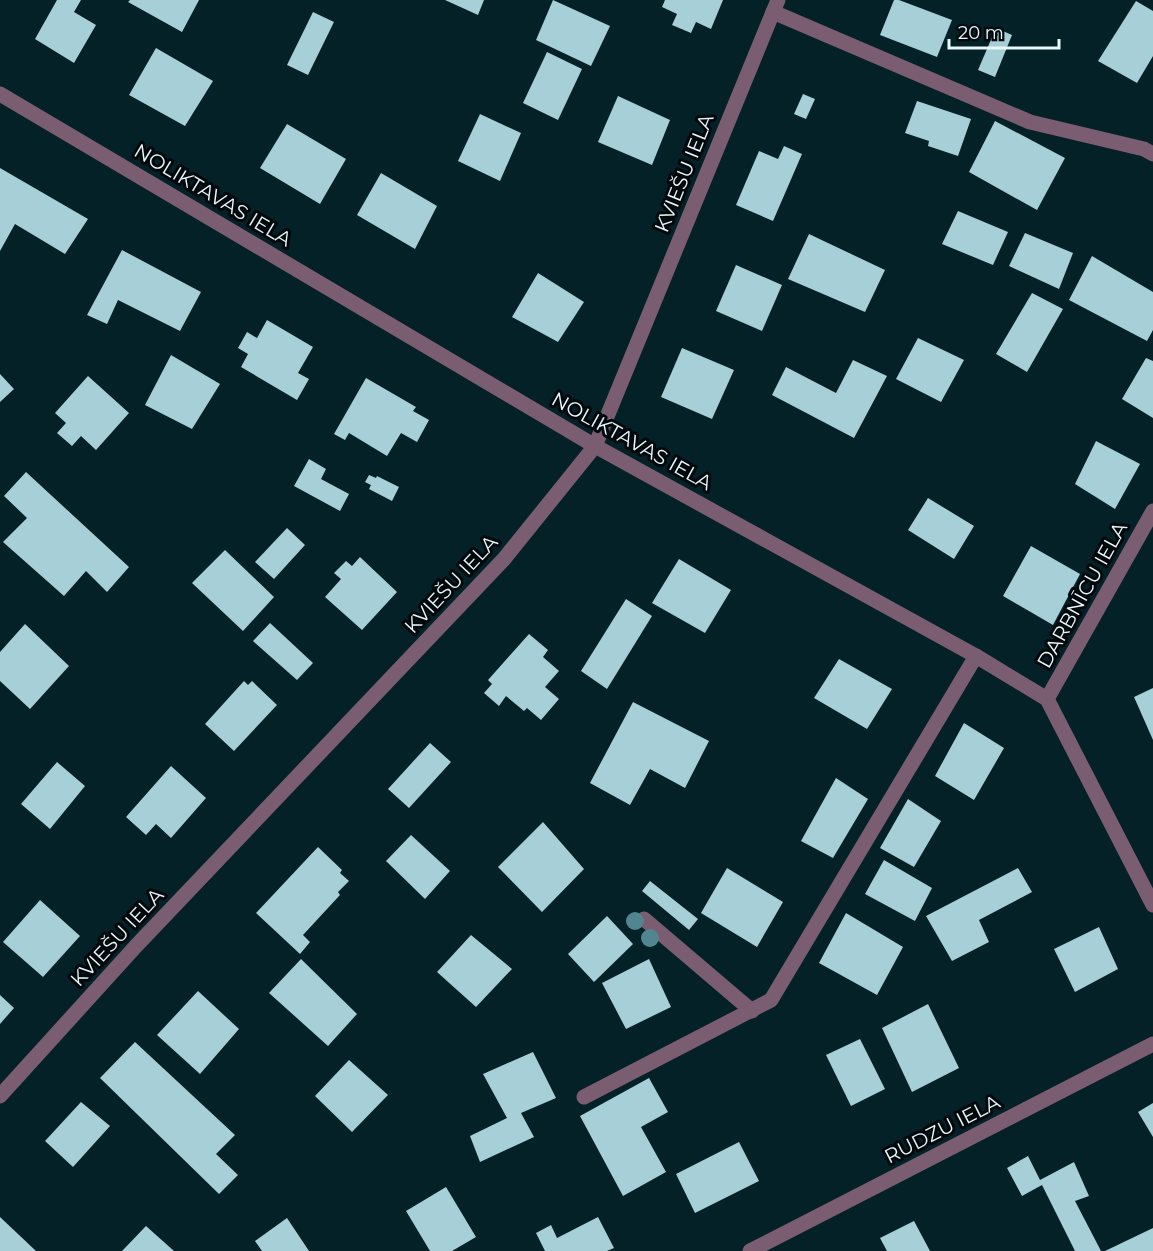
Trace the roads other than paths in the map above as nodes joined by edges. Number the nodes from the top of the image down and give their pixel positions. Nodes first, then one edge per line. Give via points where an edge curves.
1 (775, 6) edge
2 (0, 93) edge
3 (1153, 154) edge
4 (595, 446) junction
5 (1153, 511) edge
6 (976, 656) junction
7 (1047, 699) junction
8 (1153, 905) edge
9 (644, 918) dead end
10 (752, 1011) junction
11 (1153, 1044) edge
12 (0, 1096) edge
13 (584, 1097) dead end
14 (750, 1251) edge

1 - 3 street via 1030,122
1 - 4 street, KVIEŠU IELA
2 - 4 street, NOLIKTAVAS IELA
4 - 6 street, NOLIKTAVAS IELA
4 - 12 street, KVIEŠU IELA via 504,559 136,946
5 - 7 street, DARBNĪCU IELA
6 - 7 street, NOLIKTAVAS IELA
6 - 10 street via 771,1000
7 - 8 street
9 - 10 street
10 - 13 street
11 - 14 street, RUDZU IELA

